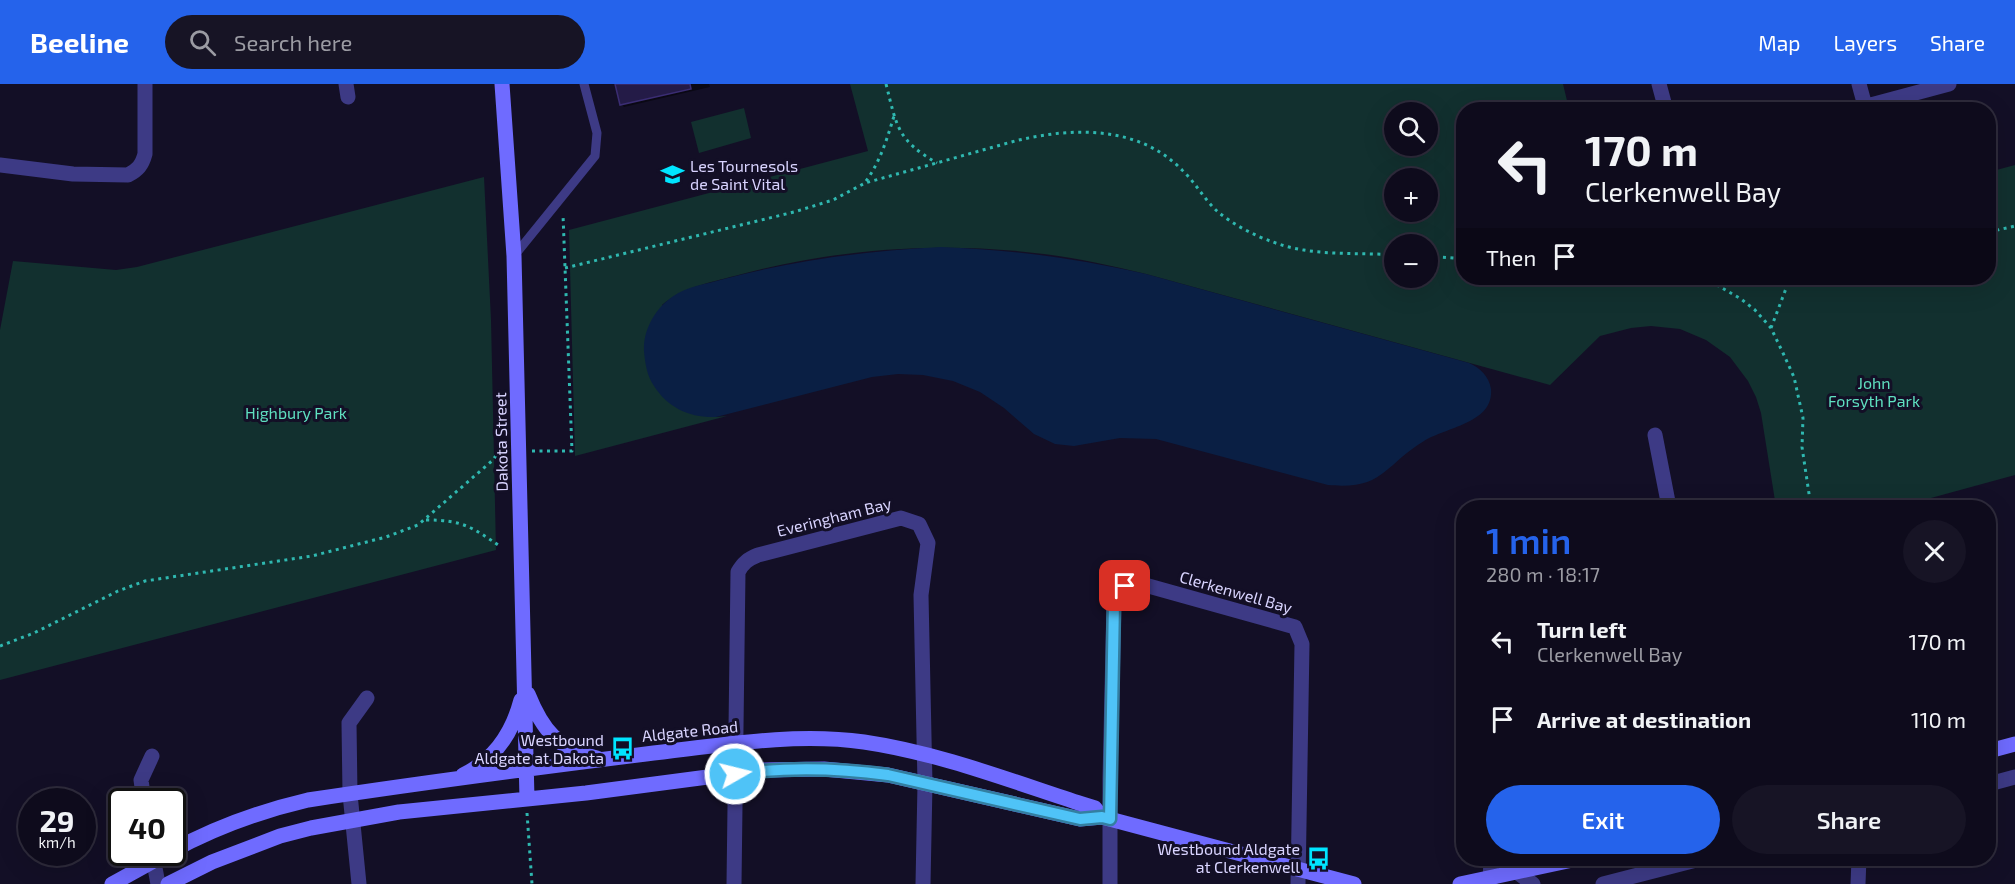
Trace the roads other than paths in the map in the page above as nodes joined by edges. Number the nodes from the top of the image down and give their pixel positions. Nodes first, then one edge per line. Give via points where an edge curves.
1 (145, 84) edge
2 (502, 84) edge
3 (584, 84) edge
4 (1659, 84) edge
5 (1859, 84) edge
6 (1949, 84) edge
7 (1664, 102) edge
8 (1858, 102) edge
9 (1881, 102) edge
10 (0, 165) edge
11 (514, 256) junction
12 (1655, 435) dead end
13 (1668, 500) edge
14 (525, 686) junction
15 (367, 698) dead end
16 (2015, 744) edge
17 (1996, 749) edge
18 (736, 751) junction
19 (152, 756) dead end
20 (606, 759) junction
21 (925, 769) junction
22 (526, 770) junction
23 (735, 774) junction
24 (2015, 777) edge
25 (453, 780) junction
26 (1996, 782) edge
27 (142, 788) edge
28 (527, 799) junction
29 (352, 807) junction
30 (1106, 818) junction
31 (186, 844) edge
32 (1491, 866) edge
33 (1548, 866) edge
34 (1673, 866) edge
35 (1859, 866) edge
36 (157, 871) edge
37 (1518, 873) junction
38 (1298, 877) edge
39 (1490, 881) edge
40 (112, 884) edge
41 (359, 884) edge
42 (734, 884) edge
43 (923, 884) edge
44 (1110, 884) edge
45 (1354, 884) edge
46 (1460, 884) edge
47 (1533, 884) edge
48 (1603, 884) edge
49 (1858, 884) edge

1 - 10 street via 145,154 136,171 128,175 73,174
2 - 11 street, Dakota Street
3 - 11 lane via 597,133 595,156
4 - 7 street
5 - 8 street
6 - 9 street
11 - 14 street, Dakota Street
12 - 13 street
14 - 20 street via 536,713 554,738 582,755
14 - 22 street, Dakota Street
14 - 25 street via 501,745 488,760
15 - 29 street via 349,723
16 - 17 street
18 - 20 street, Aldgate Road
18 - 21 street, Aldgate Road via 804,739 836,740 893,747
18 - 21 street, Everingham Bay via 736,580 742,564 758,555 901,518 919,524 928,543 921,595
18 - 23 street
19 - 27 street via 141,780
20 - 22 street, Aldgate Road
21 - 23 street, Aldgate Road via 888,775 794,768
21 - 30 street, Aldgate Road via 1080,819
21 - 30 street, Aldgate Road via 1088,806
21 - 43 street
22 - 25 street, Aldgate Road
22 - 28 street, Dakota Street
23 - 28 street, Aldgate Road
23 - 42 street
24 - 26 street
25 - 29 street, Aldgate Road
28 - 29 street, Aldgate Road via 399,812
29 - 31 street, Aldgate Road via 308,800 277,807
29 - 36 street, Aldgate Road via 311,828 212,862
29 - 41 street
30 - 38 street, Aldgate Road
30 - 38 street, Clerkenwell Bay via 1114,602 1119,589 1145,585 1286,623 1295,627 1302,644
30 - 44 street
32 - 39 street
33 - 37 street
34 - 48 street
35 - 49 street
36 - 40 street, Aldgate Road
37 - 39 street
37 - 47 street
38 - 45 street, Aldgate Road
39 - 46 street

